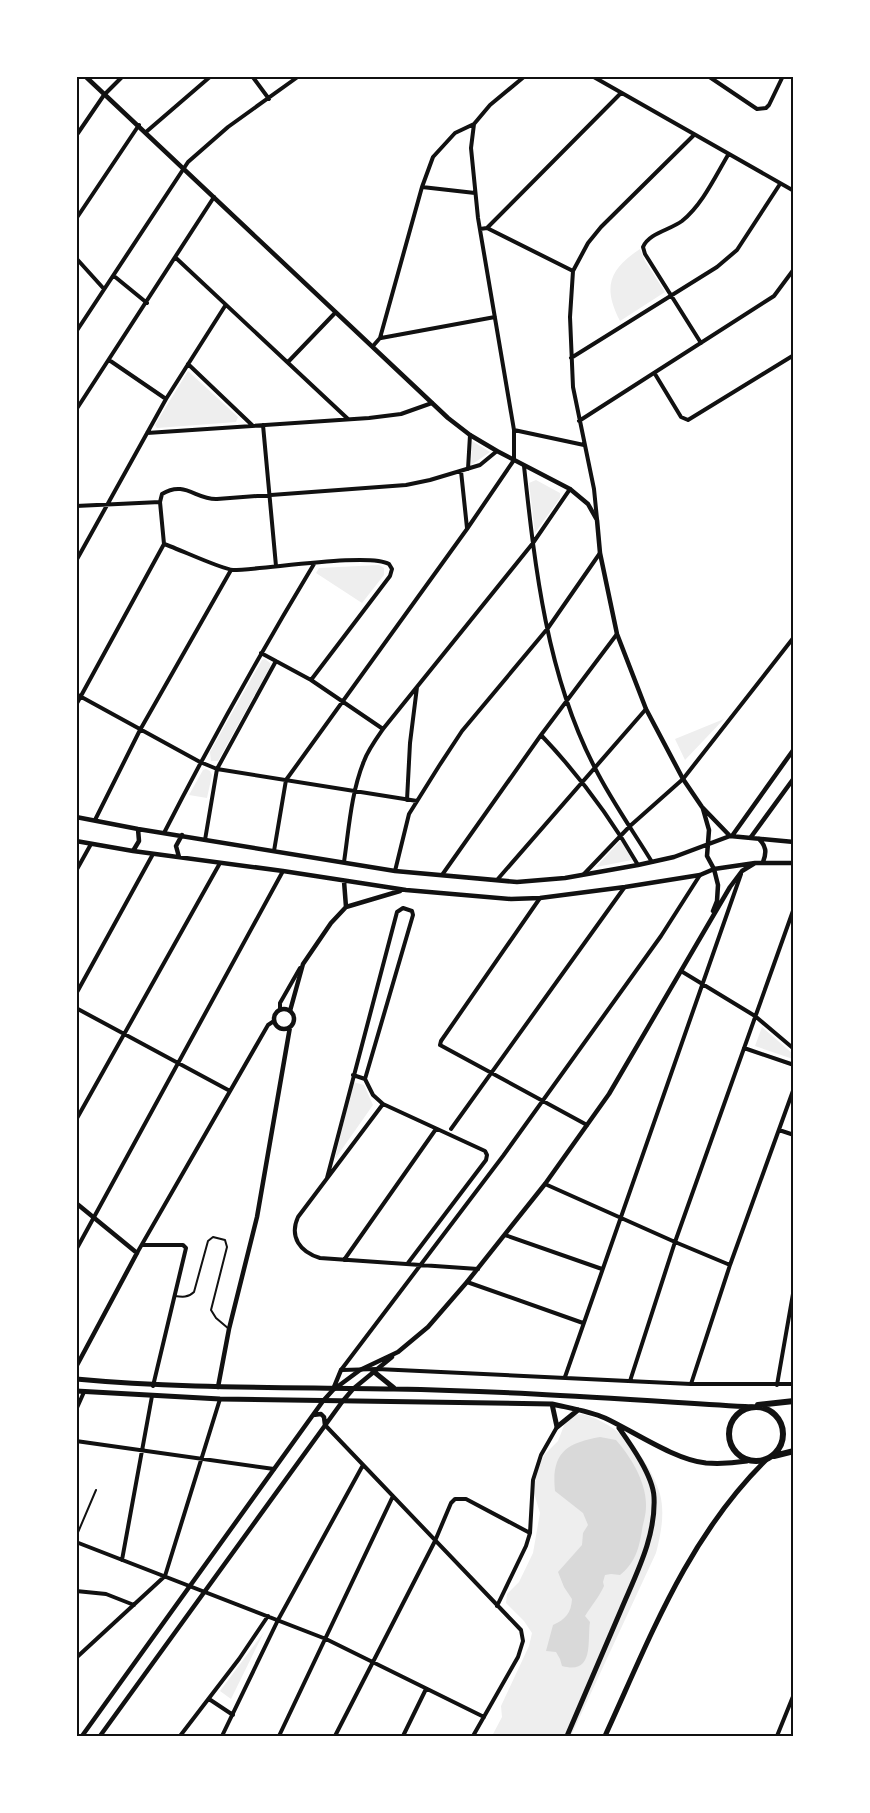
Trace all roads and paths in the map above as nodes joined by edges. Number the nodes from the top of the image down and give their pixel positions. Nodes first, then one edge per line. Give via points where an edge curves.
1 (85, 76) edge
2 (123, 76) edge
3 (211, 76) edge
4 (252, 76) edge
5 (300, 76) edge
6 (525, 76) edge
7 (592, 76) edge
8 (708, 76) edge
9 (722, 76) edge
10 (783, 76) edge
11 (718, 82) junction
12 (621, 93) junction
13 (104, 95) junction
14 (269, 99) junction
15 (474, 124) junction
16 (139, 125) junction
17 (146, 132) junction
18 (694, 135) junction
19 (76, 136) edge
20 (728, 156) junction
21 (184, 168) junction
22 (780, 184) junction
23 (422, 187) junction
24 (794, 191) edge
25 (475, 193) junction
26 (214, 196) junction
27 (76, 219) edge
28 (487, 228) junction
29 (480, 229) junction
30 (76, 258) edge
31 (176, 258) junction
32 (794, 269) edge
33 (573, 271) junction
34 (114, 276) junction
35 (104, 289) junction
36 (672, 296) junction
37 (147, 303) junction
38 (225, 306) junction
39 (335, 313) junction
40 (495, 317) junction
41 (76, 332) edge
42 (380, 338) junction
43 (702, 343) junction
44 (373, 346) junction
45 (794, 355) edge
46 (571, 358) junction
47 (109, 360) junction
48 (288, 362) junction
49 (188, 364) junction
50 (655, 374) junction
51 (165, 399) junction
52 (432, 404) junction
53 (76, 410) edge
54 (349, 420) junction
55 (579, 421) junction
56 (263, 425) junction
57 (253, 426) junction
58 (514, 430) junction
59 (147, 433) junction
60 (470, 435) junction
61 (584, 445) junction
62 (497, 451) junction
63 (514, 460) junction
64 (524, 466) junction
65 (468, 469) junction
66 (461, 471) junction
67 (570, 489) junction
68 (269, 496) junction
69 (160, 502) junction
70 (107, 505) junction
71 (76, 506) edge
72 (597, 520) junction
73 (467, 529) junction
74 (533, 543) junction
75 (164, 544) junction
76 (600, 553) junction
77 (76, 561) edge
78 (315, 563) junction
79 (276, 566) junction
80 (231, 570) junction
81 (548, 628) junction
82 (617, 634) junction
83 (794, 637) edge
84 (261, 653) junction
85 (276, 661) junction
86 (311, 680) junction
87 (417, 686) junction
88 (79, 695) edge
89 (567, 701) junction
90 (342, 702) junction
91 (76, 705) edge
92 (646, 709) junction
93 (383, 729) junction
94 (140, 730) junction
95 (541, 735) junction
96 (794, 748) edge
97 (200, 762) junction
98 (594, 768) junction
99 (217, 769) junction
100 (794, 778) edge
101 (682, 779) junction
102 (286, 780) junction
103 (582, 783) junction
104 (354, 791) junction
105 (407, 800) junction
106 (417, 801) junction
107 (702, 807) junction
108 (76, 817) edge
109 (95, 820) junction
110 (630, 826) junction
111 (138, 829) junction
112 (164, 832) junction
113 (182, 835) junction
114 (621, 836) junction
115 (731, 836) junction
116 (752, 837) junction
117 (759, 838) junction
118 (205, 840) junction
119 (76, 841) edge
120 (709, 842) junction
121 (794, 842) edge
122 (91, 843) junction
123 (133, 851) junction
124 (274, 851) junction
125 (153, 854) junction
126 (179, 858) junction
127 (219, 862) junction
128 (344, 862) junction
129 (651, 862) junction
130 (763, 862) junction
131 (755, 863) junction
132 (794, 863) edge
133 (638, 865) junction
134 (395, 870) junction
135 (714, 870) junction
136 (76, 871) edge
137 (283, 871) junction
138 (742, 871) junction
139 (442, 875) junction
140 (584, 875) junction
141 (700, 875) junction
142 (496, 880) junction
143 (344, 881) junction
144 (624, 887) junction
145 (406, 890) junction
146 (540, 898) junction
147 (346, 907) junction
148 (794, 908) edge
149 (709, 922) junction
150 (303, 964) junction
151 (681, 971) junction
152 (702, 984) junction
153 (76, 994) edge
154 (76, 1008) edge
155 (280, 1010) junction
156 (290, 1011) junction
157 (755, 1016) junction
158 (274, 1021) junction
159 (290, 1027) junction
160 (124, 1034) junction
161 (744, 1048) junction
162 (794, 1049) edge
163 (178, 1063) junction
164 (794, 1065) edge
165 (490, 1072) junction
166 (353, 1076) junction
167 (365, 1079) junction
168 (794, 1088) edge
169 (230, 1091) junction
170 (542, 1101) junction
171 (382, 1104) junction
172 (76, 1120) edge
173 (587, 1125) junction
174 (436, 1128) junction
175 (451, 1129) dead end
176 (779, 1130) junction
177 (794, 1135) edge
178 (327, 1178) junction
179 (545, 1184) junction
180 (76, 1203) edge
181 (94, 1218) junction
182 (620, 1218) junction
183 (505, 1234) junction
184 (675, 1242) junction
185 (141, 1245) junction
186 (76, 1250) edge
187 (137, 1253) junction
188 (344, 1260) junction
189 (408, 1263) junction
190 (423, 1264) junction
191 (730, 1265) junction
192 (478, 1269) junction
193 (602, 1269) junction
194 (467, 1282) junction
195 (794, 1288) edge
196 (174, 1296) junction
197 (583, 1323) junction
198 (229, 1329) junction
199 (398, 1352) junction
200 (76, 1367) edge
201 (341, 1370) junction
202 (360, 1370) junction
203 (375, 1370) junction
204 (565, 1377) junction
205 (76, 1379) edge
206 (630, 1381) junction
207 (691, 1384) junction
208 (777, 1384) junction
209 (794, 1384) edge
210 (153, 1386) junction
211 (218, 1387) junction
212 (353, 1389) junction
213 (395, 1389) junction
214 (333, 1390) junction
215 (76, 1391) edge
216 (84, 1392) junction
217 (152, 1396) junction
218 (220, 1399) junction
219 (323, 1401) junction
220 (794, 1401) edge
221 (342, 1402) junction
222 (552, 1404) junction
223 (752, 1407) junction
224 (76, 1410) edge
225 (578, 1410) junction
226 (313, 1415) junction
227 (325, 1425) junction
228 (557, 1427) junction
229 (618, 1427) junction
230 (76, 1441) edge
231 (142, 1449) junction
232 (794, 1451) edge
233 (774, 1456) junction
234 (202, 1458) junction
235 (747, 1461) junction
236 (766, 1461) junction
237 (363, 1465) junction
238 (274, 1469) junction
239 (96, 1490) dead end
240 (393, 1496) junction
241 (530, 1533) junction
242 (76, 1540) edge
243 (435, 1541) junction
244 (122, 1560) junction
245 (165, 1576) junction
246 (190, 1586) junction
247 (76, 1591) edge
248 (206, 1592) junction
249 (134, 1605) junction
250 (497, 1606) junction
251 (268, 1616) junction
252 (278, 1620) junction
253 (326, 1639) junction
254 (76, 1658) edge
255 (373, 1662) junction
256 (426, 1689) junction
257 (794, 1694) edge
258 (209, 1699) junction
259 (233, 1715) junction
260 (484, 1717) junction
261 (82, 1737) edge
262 (100, 1737) edge
263 (180, 1737) edge
264 (222, 1737) edge
265 (279, 1737) edge
266 (335, 1737) edge
267 (403, 1737) edge
268 (473, 1737) edge
269 (567, 1737) edge
270 (605, 1737) edge
271 (777, 1737) edge

1 - 13 street
2 - 13 street
3 - 17 street
4 - 14 street
5 - 14 street
6 - 15 street
7 - 12 street
8 - 11 street
9 - 11 street
10 - 11 street via 766,108 757,109
12 - 18 street
12 - 28 street
13 - 16 street
13 - 19 street
14 - 21 street via 228,127
15 - 23 street via 455,133 438,149
15 - 25 street via 471,148
16 - 17 street
16 - 27 street
17 - 21 street
18 - 20 street
18 - 33 street via 601,228
20 - 22 street
20 - 36 street via 694,209 680,222 648,239 643,247
21 - 26 street
21 - 34 street
22 - 24 street
22 - 36 street via 737,250
23 - 25 street
23 - 42 street
25 - 29 street
26 - 31 street
26 - 39 street
28 - 29 street
28 - 33 street
29 - 40 street
30 - 35 street
31 - 37 street
31 - 38 street
32 - 43 street via 774,296
33 - 46 street
34 - 35 street
34 - 37 street
35 - 41 street
36 - 43 street
36 - 46 street
37 - 47 street
38 - 48 street
38 - 49 street
39 - 44 street
39 - 48 street
40 - 42 street
40 - 58 street
42 - 44 street
43 - 50 street
44 - 52 street
45 - 50 street via 685,420
46 - 55 street
47 - 51 street
47 - 53 street
48 - 54 street
49 - 51 street
49 - 57 street
50 - 55 street
51 - 59 street
52 - 54 street via 401,414
52 - 60 street
54 - 56 street
55 - 61 street
56 - 57 street
56 - 68 street
57 - 59 street
58 - 61 street
58 - 63 street
59 - 70 street
60 - 62 street
60 - 65 street
61 - 72 street
62 - 63 street
62 - 65 street
63 - 64 street
63 - 73 street
64 - 67 street
64 - 74 street
65 - 66 street
66 - 68 street via 406,485
66 - 73 street
67 - 72 street via 588,504
67 - 74 street
68 - 69 street via 209,500 192,491 175,489 162,494
68 - 79 street
69 - 70 street
69 - 75 street
70 - 71 street
70 - 77 street
72 - 76 street
73 - 90 street
74 - 81 street
74 - 87 street
75 - 80 street
75 - 88 street
76 - 81 street
76 - 82 street
78 - 79 street
78 - 84 street
78 - 86 street via 381,560 391,567 390,576
79 - 80 street
80 - 94 street
81 - 89 street
81 - 106 street via 462,731
82 - 89 street
82 - 92 street
83 - 101 street
84 - 85 street
84 - 97 street
85 - 86 street
85 - 99 street
86 - 90 street
87 - 93 street
87 - 105 street
88 - 91 street
88 - 94 street
89 - 95 street
89 - 98 street
90 - 93 street
90 - 102 street
92 - 98 street
92 - 101 street
93 - 104 street via 364,760
94 - 97 street
94 - 109 street
95 - 103 street
95 - 139 street
96 - 115 street
97 - 99 street
97 - 112 street
98 - 103 street
98 - 110 street
99 - 102 street
99 - 118 street
100 - 116 street
101 - 107 street
101 - 110 street
102 - 104 street
102 - 124 street
103 - 114 street
103 - 142 street
104 - 105 street
104 - 128 street
105 - 106 street
106 - 134 street via 404,830
107 - 115 street
107 - 120 street via 710,830
108 - 109 street
109 - 111 street
110 - 114 street
110 - 129 street
111 - 112 street
111 - 123 street via 139,841
112 - 113 street
113 - 118 street
113 - 126 street via 176,846
114 - 133 street
114 - 140 street
115 - 116 street
115 - 120 street
116 - 117 street
117 - 121 street
117 - 130 street via 766,850
118 - 124 street
119 - 122 street
120 - 129 street
120 - 135 street via 707,856
122 - 123 street
122 - 136 street
123 - 125 street
124 - 128 street
125 - 126 street
125 - 153 street
126 - 127 street
127 - 137 street
127 - 160 street
128 - 134 street
129 - 133 street
130 - 131 street
130 - 132 street
131 - 135 street
131 - 138 street
133 - 140 street
134 - 139 street
135 - 141 street
135 - 149 street via 718,893
137 - 143 street
137 - 163 street
138 - 149 street
138 - 152 street
139 - 142 street
140 - 142 street via 537,882
141 - 144 street
141 - 170 street
143 - 145 street
143 - 147 street
144 - 146 street
144 - 165 street
145 - 146 street
145 - 147 street
146 - 165 street via 441,1042 441,1046
147 - 150 street via 320,936
148 - 157 street
149 - 151 street
150 - 155 street via 280,1003
150 - 156 street
151 - 152 street
151 - 173 street
152 - 157 street
152 - 182 street
154 - 160 street
155 - 156 street
155 - 158 street
156 - 159 street via 294,1020
157 - 161 street
157 - 162 street
158 - 159 street via 277,1027
158 - 169 street
159 - 198 street via 257,1217
160 - 163 street
160 - 172 street
161 - 164 street
161 - 184 street
163 - 169 street
163 - 181 street
165 - 170 street
165 - 175 street
166 - 167 street
166 - 167 street via 397,912 407,908 413,915
166 - 178 street
167 - 171 street
168 - 176 street
169 - 185 street
170 - 173 street
170 - 190 street
171 - 174 street
171 - 178 street
173 - 179 street
174 - 188 street
174 - 189 street via 488,1156
176 - 177 street
176 - 191 street
178 - 188 street via 298,1217 295,1238 309,1255
179 - 182 street
179 - 183 street
180 - 181 street
181 - 186 street
181 - 187 street
182 - 184 street
182 - 193 street
183 - 192 street
183 - 193 street
184 - 191 street
184 - 206 street
185 - 187 street
185 - 196 street via 186,1248
187 - 200 street
188 - 189 street
189 - 190 street
190 - 192 street
190 - 201 street
191 - 207 street
192 - 194 street
193 - 197 street
194 - 197 street
194 - 199 street via 428,1327
195 - 208 street
196 - 198 lane via 191,1296 208,1241 213,1237 225,1240 227,1247 211,1310
196 - 210 street
197 - 204 street
198 - 211 street
199 - 202 street
199 - 203 street
201 - 202 street
201 - 214 street
202 - 203 street
202 - 214 street
203 - 204 street
203 - 212 street
203 - 213 main road
204 - 206 street
205 - 210 main road
206 - 207 street
207 - 208 street
208 - 209 street
210 - 211 main road
211 - 214 main road
212 - 213 main road
212 - 214 main road
212 - 221 street
213 - 223 main road
214 - 219 street
215 - 216 main road
216 - 217 main road
216 - 224 street
217 - 218 main road
217 - 231 street
218 - 219 main road
218 - 234 street
219 - 221 main road
219 - 226 street
220 - 223 highway
221 - 222 main road
221 - 227 street
222 - 225 main road
222 - 228 main road
223 - 233 highway via 769,1410 781,1422 783,1440
223 - 235 highway via 736,1415 729,1431 733,1449
225 - 228 main road
225 - 229 main road
226 - 227 street via 321,1414
226 - 238 street
227 - 237 street
227 - 248 street
228 - 241 street via 532,1479
229 - 235 main road via 704,1463
229 - 269 main road via 644,1466 654,1495 651,1533
230 - 231 street
231 - 234 street
231 - 244 street
232 - 233 highway
233 - 236 highway
234 - 238 street
234 - 245 street
235 - 236 highway
236 - 270 main road via 712,1523 691,1554
237 - 240 street
237 - 252 street
238 - 246 street
239 - 242 lane
240 - 243 street
240 - 253 street
241 - 243 street via 466,1499 455,1499
241 - 250 street
242 - 244 street
243 - 250 street
243 - 255 street
244 - 245 street
245 - 246 street
245 - 249 street
246 - 248 street
246 - 261 street
247 - 249 street via 106,1594
248 - 251 street
248 - 262 street
249 - 254 street
250 - 260 street via 521,1630 522,1647
251 - 252 street
251 - 258 street
252 - 253 street
252 - 259 street
253 - 255 street
253 - 265 street
255 - 256 street
255 - 266 street
256 - 260 street
256 - 267 street
257 - 271 street
258 - 259 street
258 - 263 street
259 - 264 street
260 - 268 street

